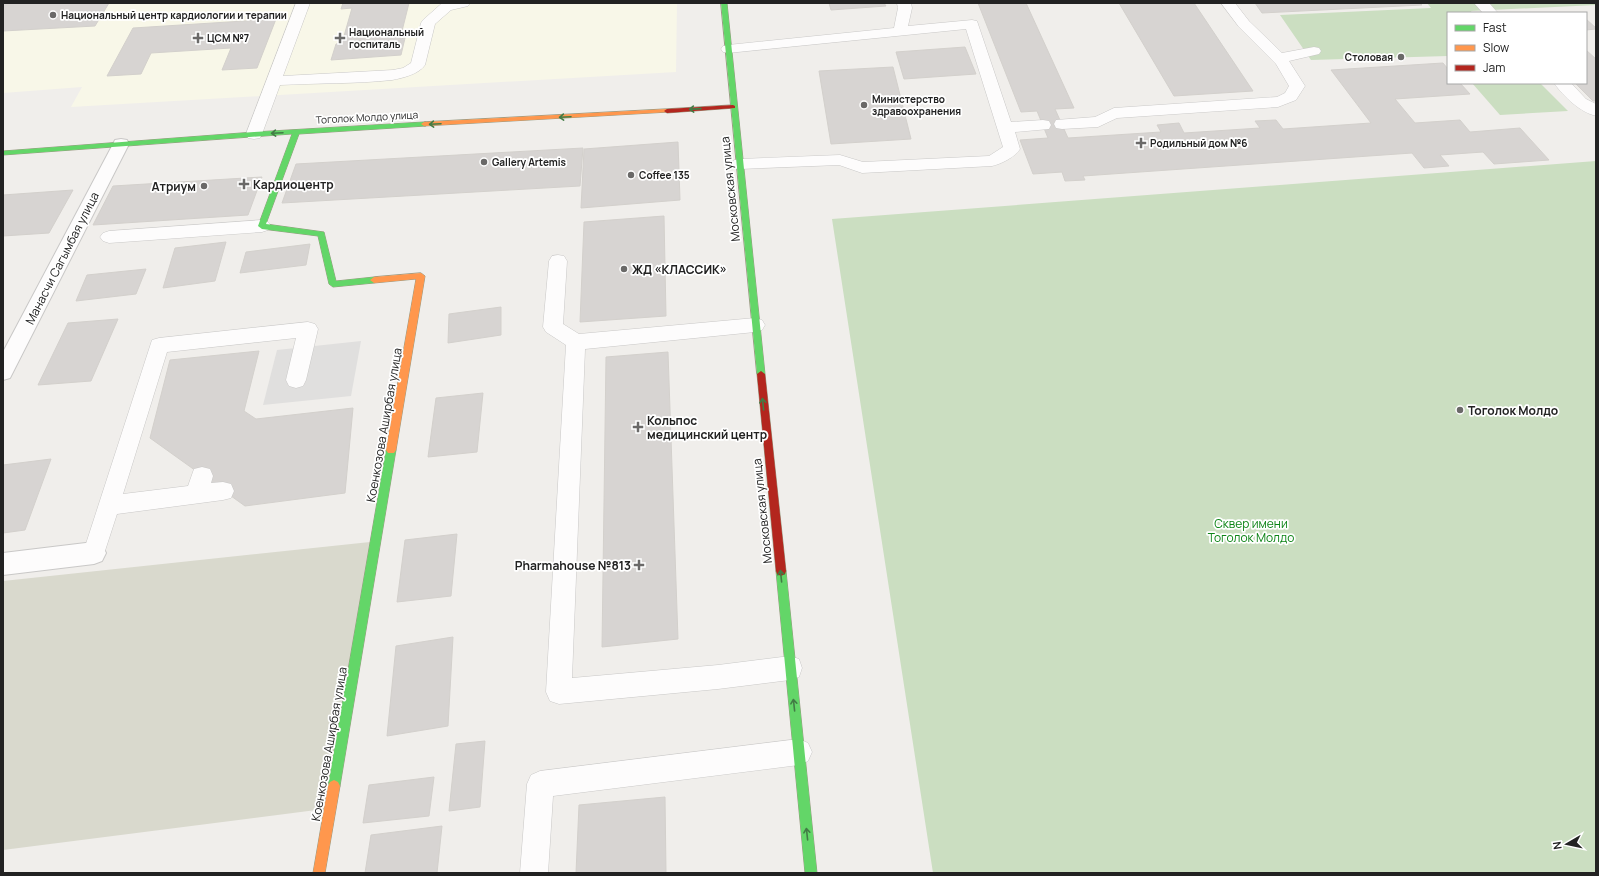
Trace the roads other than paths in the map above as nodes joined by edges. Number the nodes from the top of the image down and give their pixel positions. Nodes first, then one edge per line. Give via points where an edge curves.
1 (302, 3) edge
2 (463, 3) edge
3 (724, 3) edge
4 (904, 3) edge
5 (1228, 3) edge
6 (1481, 3) edge
7 (1490, 12) edge
8 (900, 31) junction
9 (728, 49) junction
10 (1314, 51) dead end
11 (1280, 58) junction
12 (273, 81) junction
13 (1563, 84) edge
14 (733, 106) junction
15 (1596, 111) edge
16 (1062, 124) dead end
17 (1043, 125) dead end
18 (1005, 128) junction
19 (296, 132) junction
20 (254, 134) junction
21 (121, 144) junction
22 (3, 153) edge
23 (740, 164) junction
24 (262, 226) junction
25 (109, 237) dead end
26 (558, 261) dead end
27 (755, 324) junction
28 (576, 342) junction
29 (3, 372) edge
30 (296, 380) dead end
31 (223, 491) dead end
32 (110, 505) junction
33 (94, 553) joint
34 (3, 564) edge
35 (790, 668) junction
36 (798, 752) junction
37 (319, 873) edge
38 (534, 873) edge
39 (811, 873) edge

1 - 12 lane
2 - 12 lane via 446,8 428,23 418,65 408,70 394,75
3 - 9 main road, Московская улица
4 - 8 lane
5 - 11 lane via 1247,27
6 - 7 lane
8 - 9 lane
8 - 18 lane via 972,24
9 - 14 main road, Московская улица
10 - 11 lane
11 - 16 lane via 1297,86 1295,93 1288,99 1278,102 1114,113 1098,122
12 - 20 lane
13 - 15 lane via 1581,102
14 -> 19 main road, Тоголок Молдо улица
14 - 23 main road, Московская улица
17 - 18 lane
18 - 23 lane via 1012,149 992,161 862,168 840,160
19 -> 20 main road, Тоголок Молдо улица
19 - 24 main road
20 - 21 main road, Тоголок Молдо улица
21 - 22 main road, Тоголок Молдо улица
21 - 29 street, Манасчи Сагымбая улица
23 - 27 main road, Московская улица
24 - 25 lane
24 - 37 main road, Коенкозова Аширбая улица via 321,234 333,284 421,276
26 - 28 lane via 553,327
27 - 28 lane
35 -> 27 main road, Московская улица
28 - 35 lane via 559,692
30 - 32 lane via 308,329 159,345
31 - 32 lane via 199,485
32 - 33 lane
33 - 34 street
36 -> 35 main road, Московская улица
36 - 38 lane via 540,784
39 -> 36 main road, Московская улица

